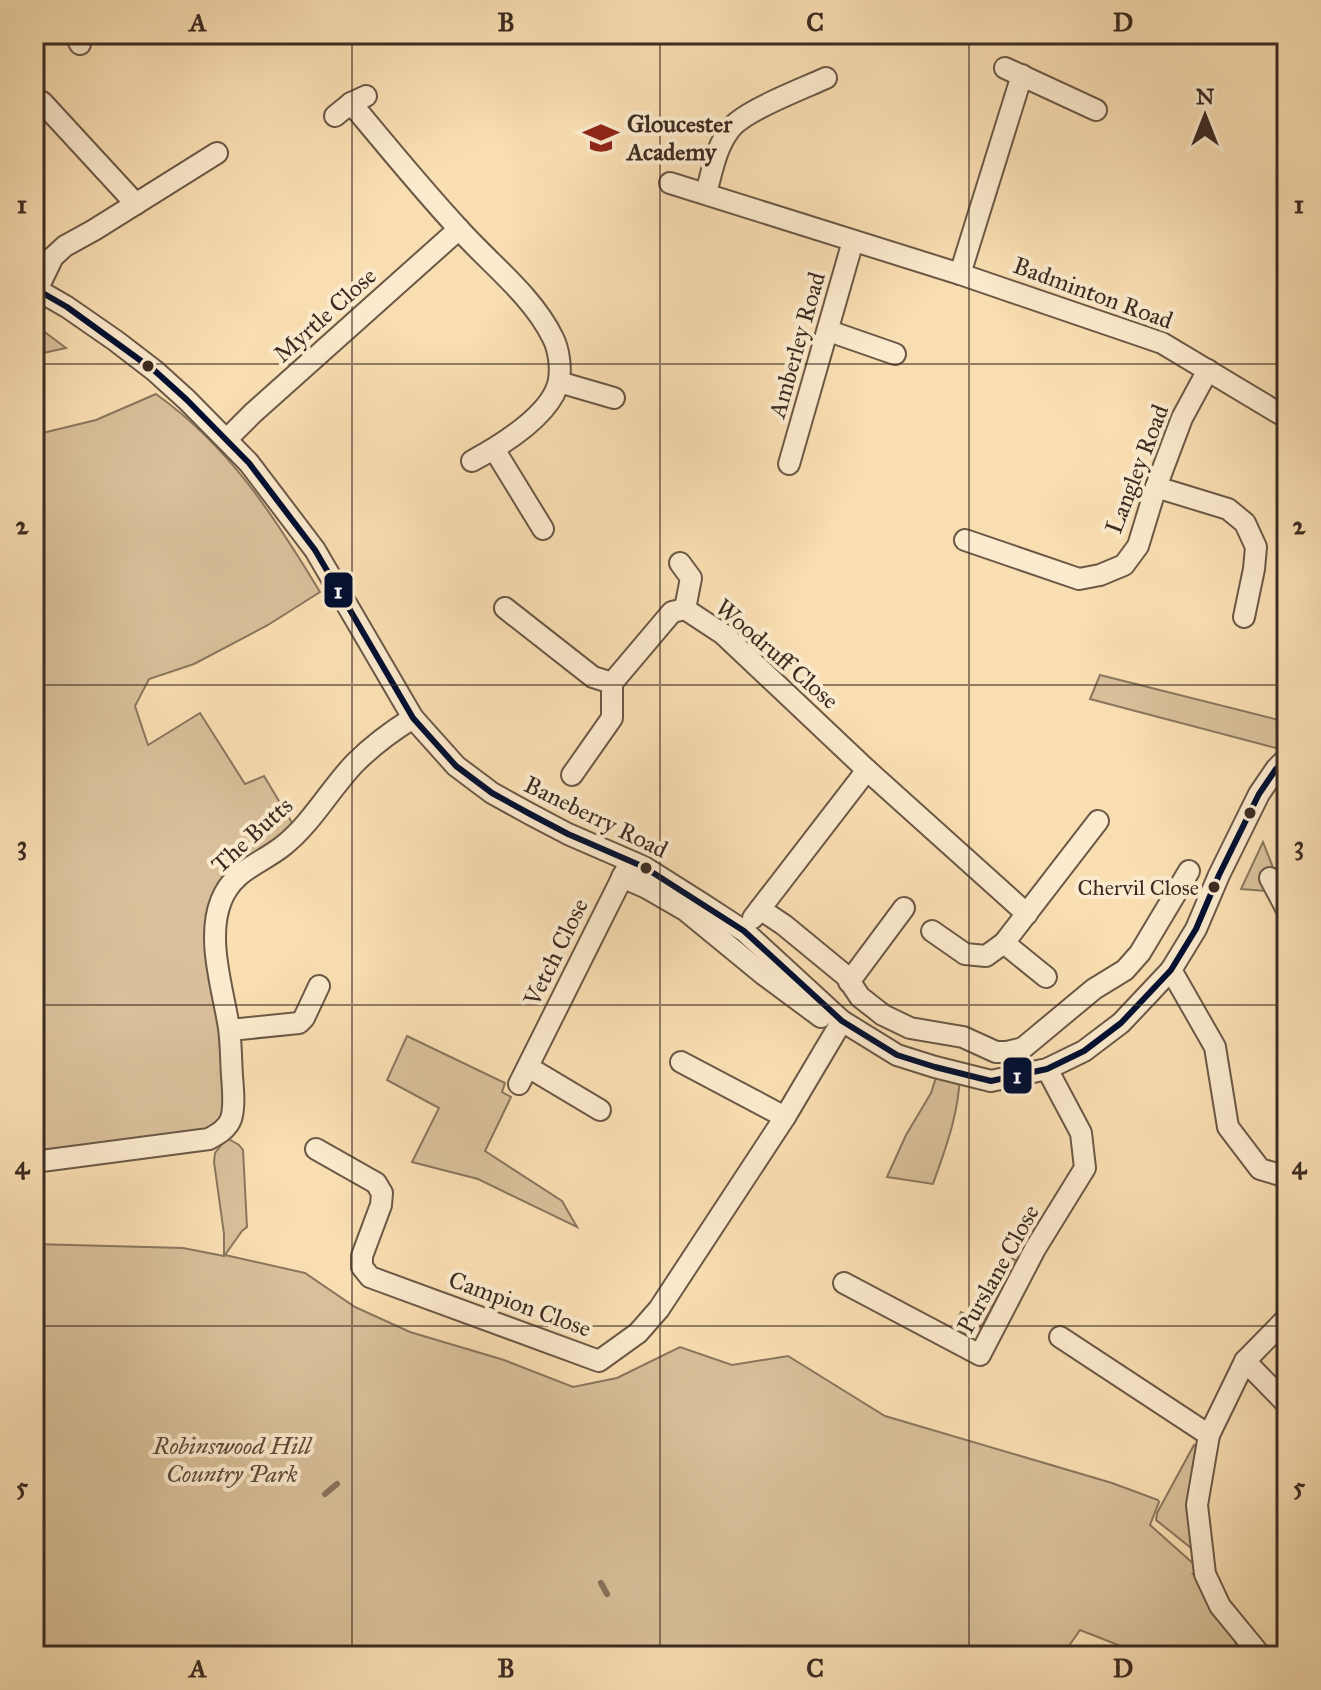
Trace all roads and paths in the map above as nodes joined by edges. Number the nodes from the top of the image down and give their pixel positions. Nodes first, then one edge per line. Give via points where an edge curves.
1 (826, 78) dead end
2 (42, 102) dead end
3 (350, 105) dead end
4 (1096, 110) dead end
5 (217, 153) dead end
6 (670, 183) dead end
7 (706, 193) junction
8 (136, 204) junction
9 (459, 229) junction
10 (853, 241) junction
11 (960, 274) junction
12 (35, 289) edge
13 (829, 331) junction
14 (895, 354) dead end
15 (1208, 370) junction
16 (559, 382) junction
17 (614, 398) dead end
18 (1287, 418) edge
19 (227, 439) junction
20 (494, 449) junction
21 (472, 461) dead end
22 (789, 464) dead end
23 (1156, 487) junction
24 (543, 529) dead end
25 (965, 540) dead end
26 (680, 563) dead end
27 (505, 608) dead end
28 (685, 609) junction
29 (1244, 617) dead end
30 (612, 683) junction
31 (413, 718) junction
32 (1287, 758) edge
33 (867, 770) junction
34 (572, 775) dead end
35 (1098, 821) dead end
36 (627, 869) junction
37 (1189, 871) dead end
38 (1270, 878) dead end
39 (904, 908) dead end
40 (760, 909) junction
41 (1287, 910) edge
42 (1027, 914) junction
43 (744, 931) junction
44 (932, 931) dead end
45 (1004, 943) junction
46 (1171, 970) junction
47 (1046, 977) dead end
48 (849, 982) junction
49 (319, 986) dead end
50 (839, 1025) junction
51 (230, 1030) junction
52 (681, 1062) dead end
53 (1047, 1069) junction
54 (600, 1110) dead end
55 (785, 1117) junction
56 (316, 1149) dead end
57 (34, 1162) edge
58 (1287, 1177) edge
59 (844, 1283) dead end
60 (1287, 1318) edge
61 (1060, 1337) dead end
62 (1245, 1361) junction
63 (1287, 1404) edge
64 (1209, 1435) junction
65 (1261, 1656) edge

1 - 7 street via 747,115 730,129
2 - 8 street
3 - 9 street
4 - 11 street via 1014,71
5 - 8 street
6 - 7 street, Badminton Road
7 - 10 street, Badminton Road
8 - 12 street via 65,246
9 - 16 street via 542,320 555,340
9 - 19 street, Myrtle Close
10 - 11 street, Badminton Road
10 - 13 street, Amberley Road
11 - 15 street, Badminton Road via 1162,343
12 - 19 street, Baneberry Road via 155,371
13 - 14 street
13 - 22 street, Amberley Road
15 - 18 street, Badminton Road
15 - 23 street, Langley Road via 1182,418
16 - 17 street
16 - 20 street via 526,427
19 - 31 street, Baneberry Road via 315,550
20 - 21 street
20 - 24 street
23 - 25 street, Langley Road via 1138,546 1124,565 1100,575 1079,579
23 - 29 street via 1228,509 1245,523 1256,547
26 - 28 street via 691,578
27 - 30 street via 593,677
28 - 30 street, Woodruff Close via 672,612
28 - 33 street, Woodruff Close via 723,634
30 - 34 street via 612,718
31 - 36 street, Baneberry Road via 456,766 492,793
31 - 51 street, The Butts via 354,764 286,844 229,885 220,903 216,953
32 - 46 street, Baneberry Road via 1259,794 1196,929
33 - 40 street
33 - 42 street, Woodruff Close
35 - 42 street
36 - 43 street, Baneberry Road via 651,871
36 - 50 street
36 - 54 street, Vetch Close via 524,1076
37 - 48 street via 1125,970 1023,1048 996,1052 963,1037 910,1028 883,1015
38 - 41 street
39 - 48 street
40 - 43 street
40 - 48 street
42 - 45 street
43 - 50 street, Baneberry Road
44 - 45 street via 965,954 986,956
45 - 47 street
46 - 53 street, Baneberry Road via 1121,1023 1084,1051
46 - 58 street via 1215,1047 1228,1127 1260,1169
49 - 51 street via 299,1023
50 - 53 street, Baneberry Road via 897,1055 991,1081
50 - 55 street, Campion Close
51 - 57 street, The Butts via 233,1103 223,1130 209,1139
52 - 55 street
53 - 59 street, Purslane Close via 1081,1133 1085,1168 980,1355
55 - 56 street, Campion Close via 659,1309 638,1333 599,1361 370,1277 362,1256 382,1193 376,1183
60 - 62 street
61 - 64 street
62 - 63 street
62 - 64 street
64 - 65 street via 1197,1505 1205,1574 1220,1606

